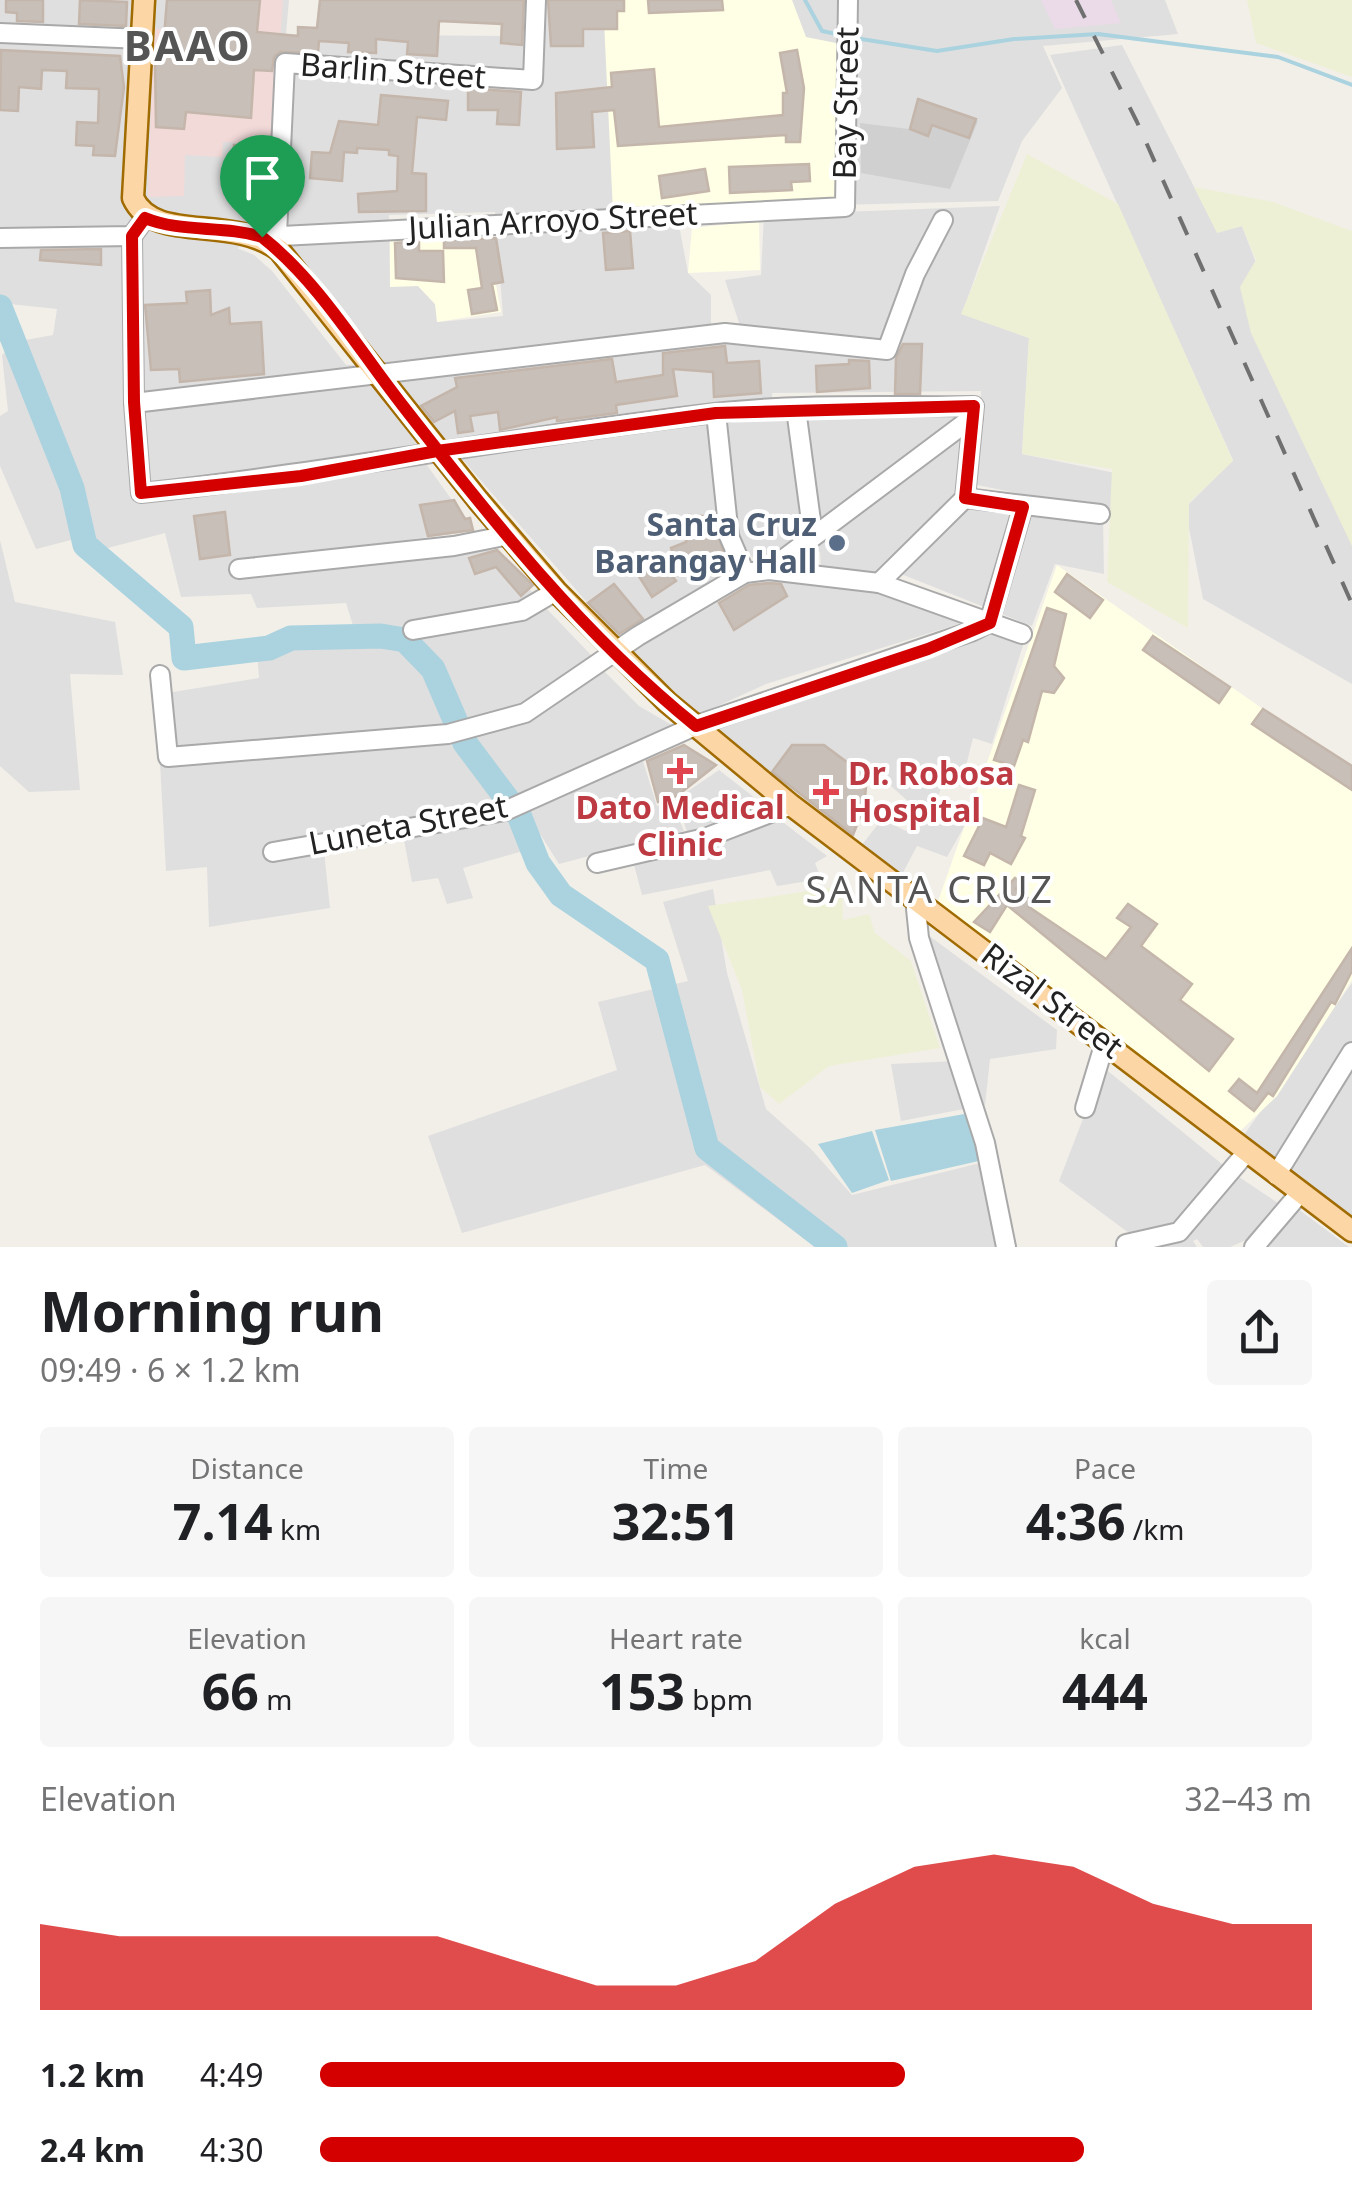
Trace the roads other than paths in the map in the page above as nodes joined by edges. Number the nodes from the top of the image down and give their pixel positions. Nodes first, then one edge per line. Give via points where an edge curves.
1 (144, 0) edge
2 (536, 0) edge
3 (848, 0) edge
4 (0, 33) edge
5 (142, 39) junction
6 (844, 206) joint
7 (145, 218) junction
8 (943, 220) dead end
9 (132, 236) junction
10 (269, 236) junction
11 (0, 238) edge
12 (376, 373) junction
13 (134, 402) junction
14 (796, 409) junction
15 (974, 412) junction
16 (716, 413) junction
17 (437, 451) junction
18 (965, 498) junction
19 (1023, 507) junction
20 (1100, 514) dead end
21 (509, 535) junction
22 (812, 536) junction
23 (239, 569) dead end
24 (769, 570) junction
25 (744, 572) junction
26 (879, 584) junction
27 (556, 590) junction
28 (990, 623) junction
29 (412, 630) dead end
30 (1022, 634) dead end
31 (615, 652) junction
32 (160, 675) dead end
33 (696, 726) junction
34 (791, 805) junction
35 (273, 852) dead end
36 (596, 863) dead end
37 (915, 899) junction
38 (1105, 1042) junction
39 (1352, 1052) edge
40 (1085, 1108) dead end
41 (1246, 1153) junction
42 (1276, 1176) junction
43 (1300, 1193) junction
44 (1352, 1231) edge
45 (1179, 1232) junction
46 (1126, 1244) dead end
47 (1006, 1247) edge
48 (1194, 1247) edge
49 (1254, 1247) edge

1 - 5 main road
2 - 10 street, Barlin Street via 533,80 284,63
3 - 6 street, Bay Street
4 - 5 street
5 - 7 main road via 133,198
6 - 10 street, Julian Arroyo Street
7 - 9 street
7 - 10 main road
8 - 12 street via 887,350 725,333
9 - 11 street
9 - 13 street
10 - 12 main road, Rizal Street
12 - 13 street
12 - 17 main road, Rizal Street
13 - 17 street via 141,493 301,476
14 - 15 street
14 - 16 street
14 - 22 street
15 - 18 street
15 - 22 street
16 - 17 street
16 - 25 street via 729,536
17 - 21 main road, Rizal Street
18 - 19 street
18 - 26 street
19 - 20 street
19 - 28 street
21 - 23 street
21 - 27 main road, Rizal Street
22 - 24 street
24 - 25 street
24 - 26 street
25 - 31 street
26 - 28 street
27 - 29 street via 522,611
27 - 31 main road, Rizal Street
28 - 30 street
28 - 33 street, Luneta Street
31 - 32 street via 525,712 448,734 168,757
31 - 33 main road, Rizal Street
33 - 34 main road, Rizal Street
33 - 35 street, Luneta Street via 512,807
34 - 36 street via 705,838
34 - 37 main road, Rizal Street
37 - 38 main road, Rizal Street
37 - 47 street via 919,938 984,1143
38 - 40 street
38 - 41 main road, Rizal Street
39 - 42 street
41 - 42 main road, Rizal Street
41 - 45 street
42 - 43 main road, Rizal Street
43 - 44 main road, Rizal Street
43 - 49 street
45 - 46 street
45 - 48 street

